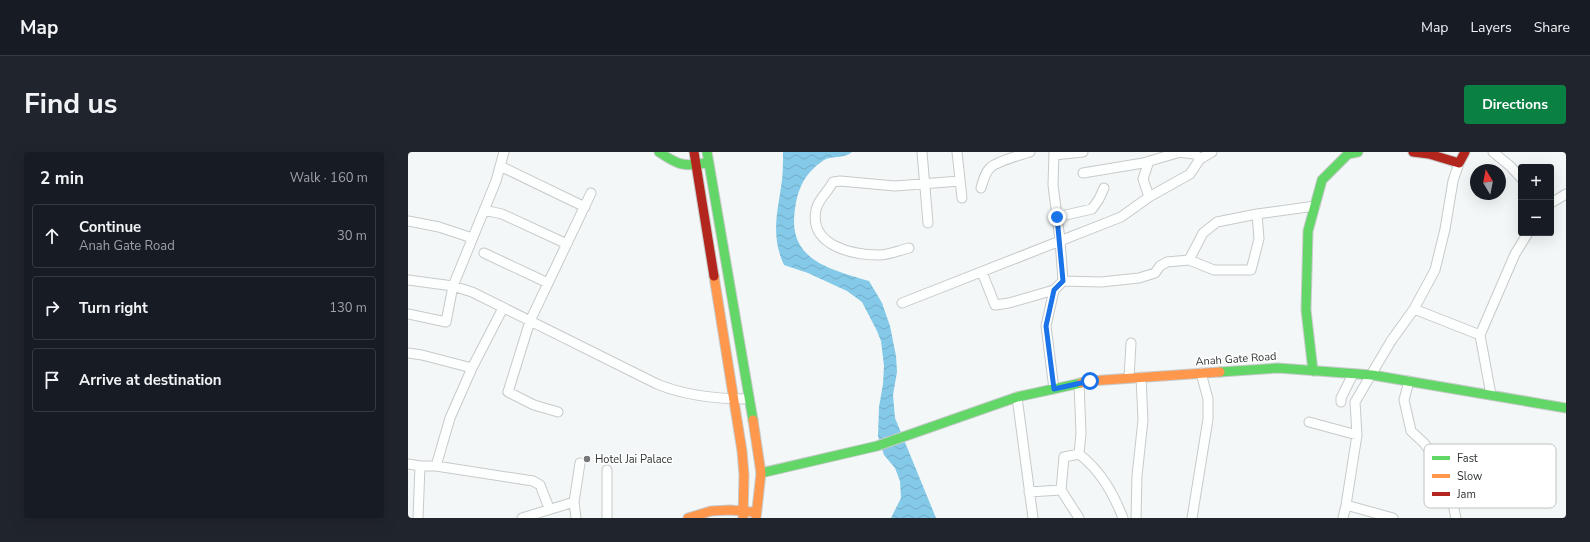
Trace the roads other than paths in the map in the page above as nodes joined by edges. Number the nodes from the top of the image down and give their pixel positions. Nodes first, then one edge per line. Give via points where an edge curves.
1 (504, 152) edge
2 (659, 152) edge
3 (694, 152) edge
4 (707, 152) edge
5 (922, 152) edge
6 (957, 152) edge
7 (1030, 152) edge
8 (1083, 152) edge
9 (1176, 152) edge
10 (1212, 152) edge
11 (1358, 152) edge
12 (1413, 152) edge
13 (1465, 152) edge
14 (1493, 152) edge
15 (1054, 153) edge
16 (1344, 153) edge
17 (1200, 159) junction
18 (1149, 161) junction
19 (709, 162) junction
20 (1460, 162) junction
21 (696, 165) junction
22 (500, 166) junction
23 (1083, 173) dead end
24 (1518, 175) edge
25 (960, 181) junction
26 (924, 185) junction
27 (981, 188) dead end
28 (1104, 188) dead end
29 (591, 193) dead end
30 (1566, 194) edge
31 (1149, 197) junction
32 (962, 198) dead end
33 (1554, 201) edge
34 (1315, 206) junction
35 (585, 207) junction
36 (484, 210) junction
37 (1257, 214) junction
38 (1057, 217) junction
39 (408, 222) edge
40 (928, 223) dead end
41 (1526, 236) edge
42 (472, 238) junction
43 (1060, 240) junction
44 (567, 244) junction
45 (909, 248) dead end
46 (484, 253) dead end
47 (1189, 260) junction
48 (982, 272) junction
49 (408, 280) edge
50 (1063, 281) junction
51 (548, 283) junction
52 (453, 286) junction
53 (1054, 290) junction
54 (902, 303) dead end
55 (503, 308) junction
56 (1414, 309) junction
57 (408, 314) edge
58 (530, 321) junction
59 (1480, 335) junction
60 (1131, 343) dead end
61 (408, 353) edge
62 (472, 368) junction
63 (1313, 371) junction
64 (1201, 373) junction
65 (1353, 374) junction
66 (1372, 375) junction
67 (1142, 377) junction
68 (1129, 378) junction
69 (1409, 381) junction
70 (1079, 383) junction
71 (1054, 389) junction
72 (1491, 395) junction
73 (1017, 397) junction
74 (733, 399) junction
75 (748, 399) junction
76 (1340, 402) dead end
77 (1566, 408) edge
78 (558, 412) dead end
79 (1309, 422) dead end
80 (1357, 435) junction
81 (1424, 444) edge
82 (1079, 454) junction
83 (580, 462) dead end
84 (408, 464) edge
85 (420, 466) junction
86 (436, 466) junction
87 (607, 470) dead end
88 (743, 470) junction
89 (761, 471) junction
90 (1061, 490) junction
91 (743, 491) junction
92 (759, 492) junction
93 (1029, 492) junction
94 (574, 502) junction
95 (1346, 505) junction
96 (549, 508) junction
97 (1454, 508) edge
98 (743, 515) edge
99 (757, 515) edge
100 (418, 518) edge
101 (522, 518) edge
102 (576, 518) edge
103 (608, 518) edge
104 (688, 518) edge
105 (1033, 518) edge
106 (1079, 518) edge
107 (1123, 518) edge
108 (1136, 518) edge
109 (1192, 518) edge
110 (1343, 518) edge
111 (1393, 518) edge
112 (1456, 518) edge

1 - 22 street
2 - 21 street via 676,164 686,167
3 - 21 street
4 - 19 street
5 - 26 street
6 - 25 street
7 - 27 street via 991,167
8 - 15 street
9 - 17 street via 1195,154
9 - 18 street
10 - 17 street
11 - 16 street
12 - 20 street
13 - 20 street
14 - 24 street
15 - 38 street via 1053,185
16 - 34 street via 1322,180
17 - 31 street via 1190,174
18 - 23 street
18 - 31 street via 1143,178
19 - 21 street
19 - 75 street
20 - 56 street via 1453,181 1435,270
21 - 74 street
22 - 35 street
22 - 36 street
25 - 26 street
25 - 32 street
26 - 40 street
26 - 45 street via 833,182 816,210 815,223 820,235 834,247 881,255
28 - 38 street via 1092,209
29 - 35 street
30 - 33 street
31 - 43 street via 1120,217
34 - 37 street
34 - 63 street via 1308,231 1306,310
35 - 44 street
36 - 42 street
36 - 44 street via 502,214
37 - 47 street via 1217,222 1203,233
37 - 47 street via 1259,239 1251,270 1214,270
38 - 43 street
39 - 42 street via 439,227
41 - 59 street via 1515,254
42 - 52 street
43 - 48 street
43 - 50 street
44 - 51 street
46 - 51 street
47 - 50 street via 1167,262 1155,273 1139,278 1101,282
48 - 53 street via 995,305
48 - 54 street
49 - 52 street
50 - 53 street
51 - 58 street
52 - 55 street via 472,292
52 - 57 street via 446,322
53 - 71 street via 1046,326
55 - 58 street
55 - 62 street
56 - 59 street
56 - 66 street via 1391,341
58 - 74 street via 672,390 709,398
58 - 78 street via 508,392 534,405
59 - 72 street
60 - 68 street
61 - 62 street
62 - 86 street via 450,418
63 - 64 street, Anah Gate Road via 1278,368
63 - 65 street, Anah Gate Road
64 - 67 street, Anah Gate Road
64 - 109 street via 1208,399 1208,419
65 - 66 street, Anah Gate Road
65 - 76 street
66 - 69 street, Anah Gate Road
66 - 80 street via 1355,402
67 - 68 street, Anah Gate Road
67 - 108 street via 1143,420
68 - 70 street, Anah Gate Road
69 - 72 street, Anah Gate Road
69 - 81 street via 1404,400 1411,431
70 - 71 street, Anah Gate Road
70 - 82 street
71 - 73 street, Anah Gate Road
72 - 77 street, Anah Gate Road
73 - 89 street, Anah Gate Road via 877,446
73 - 93 street
74 - 75 street
74 - 88 street
75 - 89 street
79 - 80 street
80 - 95 street
82 - 90 street via 1064,456
82 - 107 street via 1103,478
83 - 94 street
84 - 85 street
85 - 86 street
85 - 100 street
86 - 96 street via 533,481 540,485
87 - 103 street
88 - 89 street via 744,465 751,461 756,462
88 - 91 street
89 - 92 street
90 - 93 street
90 - 106 street
91 - 92 street via 746,498 751,499
91 - 98 street
92 - 99 street
93 - 105 street
94 - 96 street
94 - 102 street
95 - 110 street
95 - 111 street
96 - 101 street
97 - 112 street
98 - 99 street
98 - 104 street via 711,511

